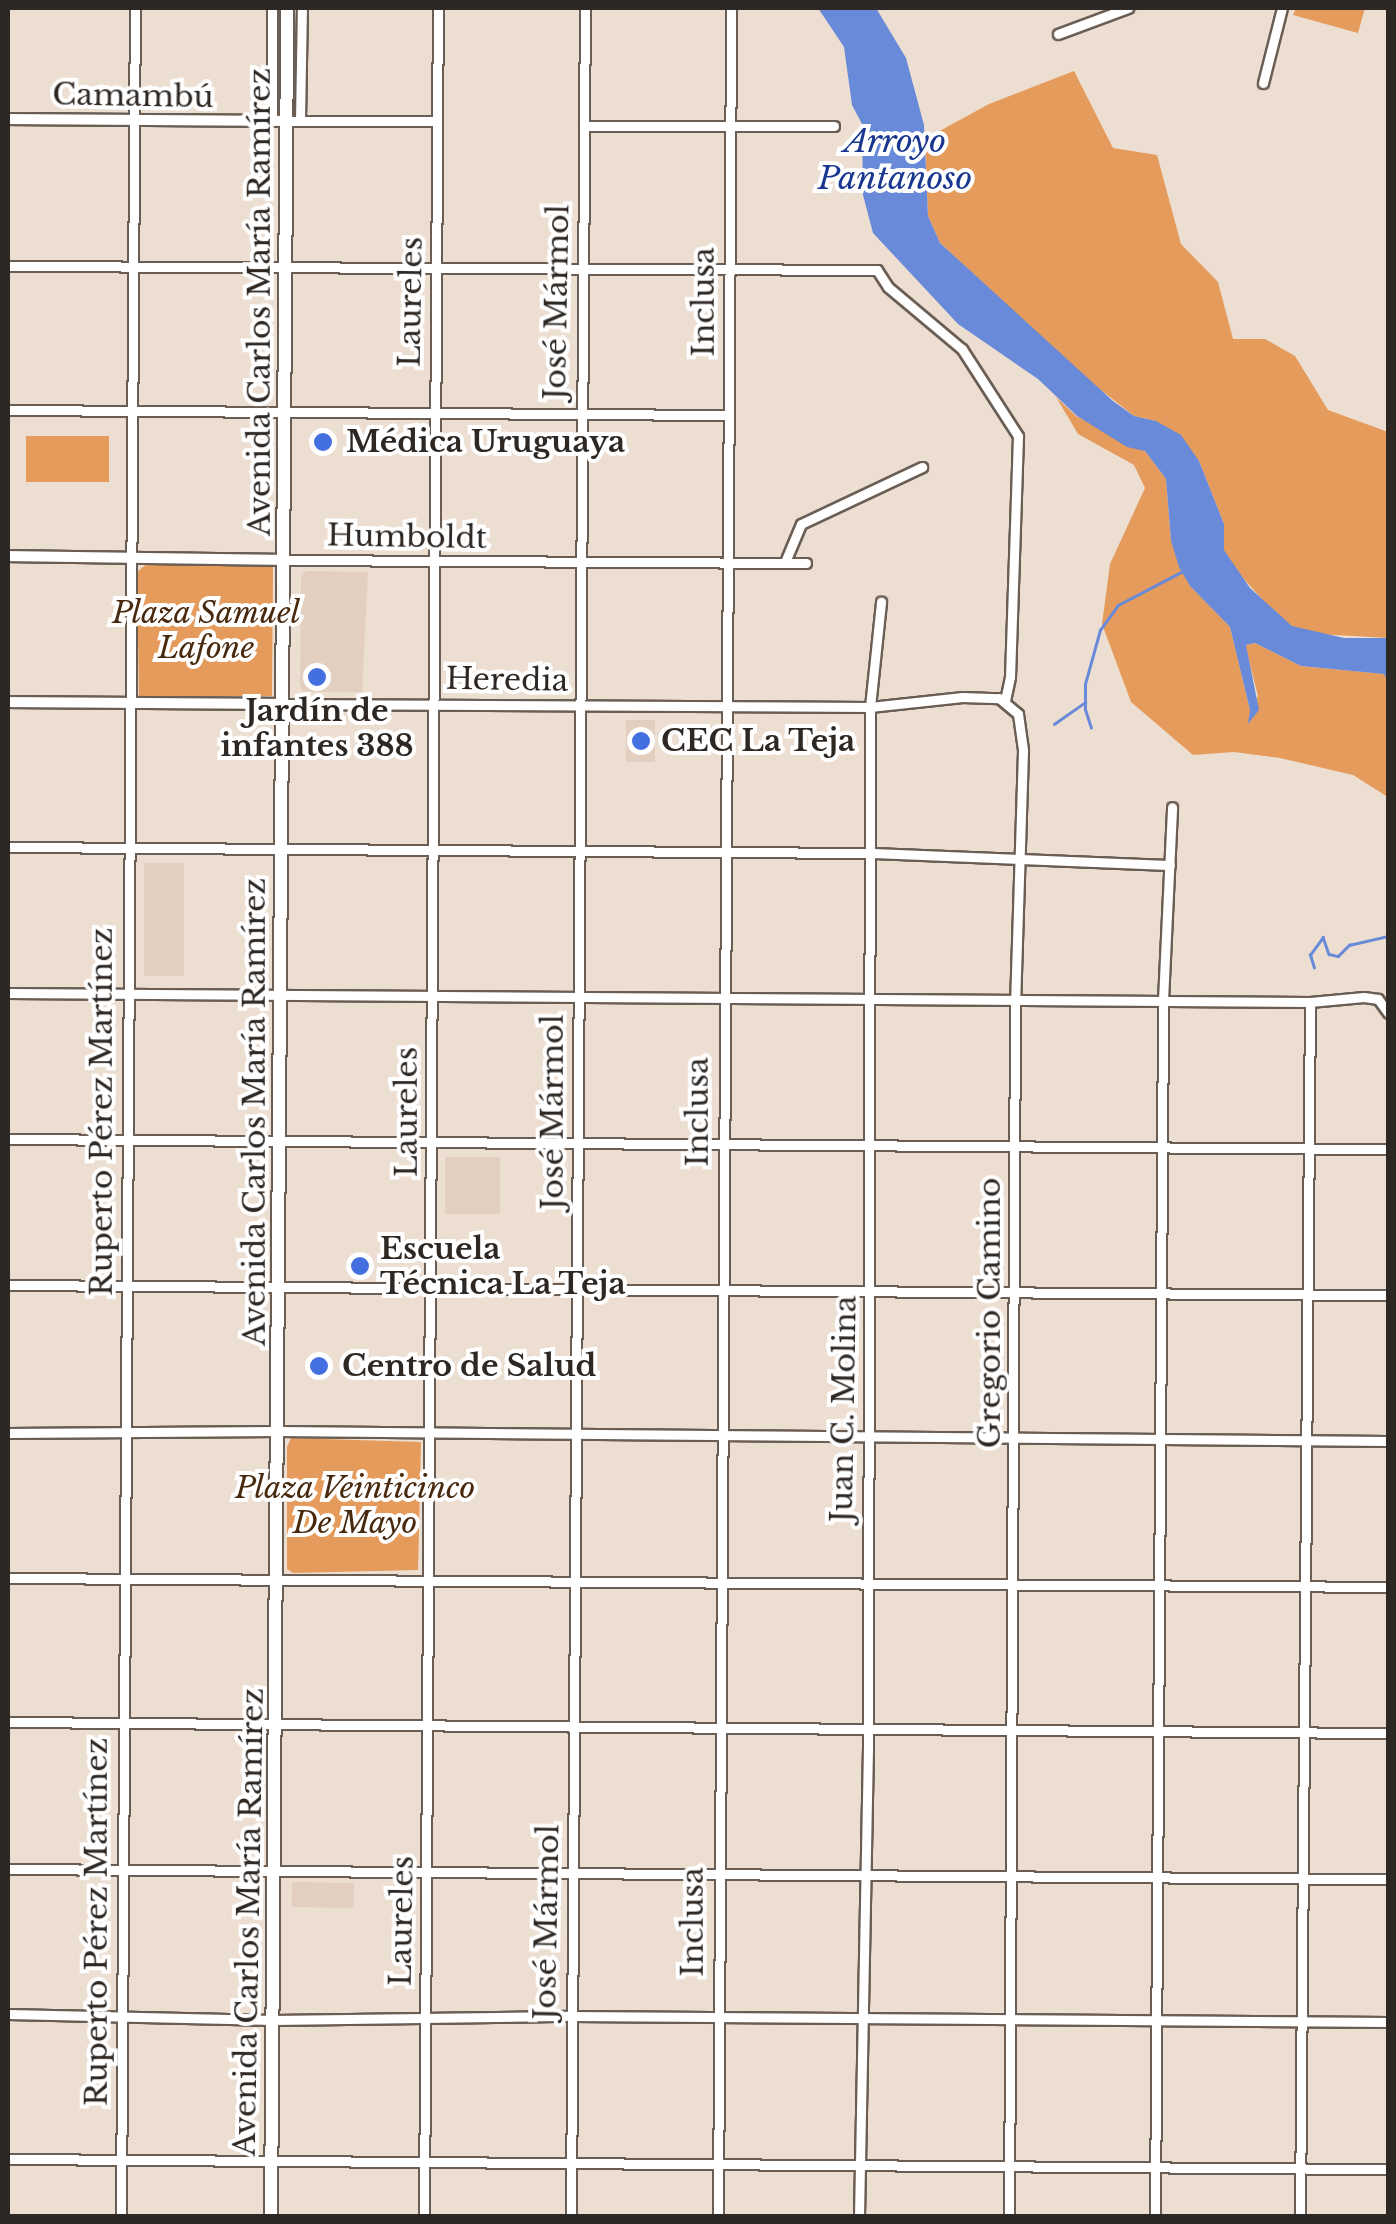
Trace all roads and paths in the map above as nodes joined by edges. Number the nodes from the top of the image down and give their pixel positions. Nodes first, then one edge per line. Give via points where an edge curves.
1 (135, 8) edge
2 (272, 8) edge
3 (286, 8) edge
4 (302, 8) edge
5 (438, 8) edge
6 (585, 8) edge
7 (731, 8) edge
8 (1128, 8) edge
9 (1282, 8) edge
10 (1058, 34) dead end
11 (1263, 82) dead end
12 (8, 119) edge
13 (286, 121) junction
14 (438, 121) junction
15 (133, 123) junction
16 (584, 126) junction
17 (834, 126) dead end
18 (730, 128) junction
19 (8, 266) edge
20 (132, 266) junction
21 (286, 266) junction
22 (436, 270) junction
23 (584, 271) junction
24 (729, 272) junction
25 (8, 410) edge
26 (132, 410) junction
27 (286, 412) junction
28 (435, 414) junction
29 (580, 414) junction
30 (728, 415) junction
31 (922, 467) dead end
32 (8, 556) edge
33 (131, 556) junction
34 (284, 560) junction
35 (727, 560) junction
36 (785, 562) junction
37 (434, 563) junction
38 (806, 563) dead end
39 (581, 564) junction
40 (881, 602) dead end
41 (1005, 701) junction
42 (8, 702) edge
43 (131, 702) junction
44 (282, 704) junction
45 (434, 704) junction
46 (581, 706) junction
47 (726, 707) junction
48 (870, 707) junction
49 (1172, 807) dead end
50 (8, 847) edge
51 (130, 848) junction
52 (282, 848) junction
53 (433, 849) junction
54 (725, 851) junction
55 (579, 852) junction
56 (871, 852) junction
57 (1019, 859) junction
58 (1170, 865) junction
59 (282, 991) junction
60 (8, 992) edge
61 (128, 994) junction
62 (433, 996) junction
63 (579, 997) junction
64 (724, 998) junction
65 (871, 998) junction
66 (1016, 1000) junction
67 (1163, 1000) junction
68 (1310, 1002) junction
69 (1388, 1013) edge
70 (8, 1139) edge
71 (575, 1140) junction
72 (432, 1141) junction
73 (723, 1141) junction
74 (127, 1142) junction
75 (280, 1142) junction
76 (870, 1142) junction
77 (1016, 1146) junction
78 (1163, 1147) junction
79 (1308, 1148) junction
80 (1388, 1149) edge
81 (126, 1284) junction
82 (8, 1285) edge
83 (278, 1286) junction
84 (722, 1288) junction
85 (431, 1289) junction
86 (579, 1290) junction
87 (871, 1291) junction
88 (1014, 1292) junction
89 (1308, 1294) junction
90 (1388, 1295) edge
91 (1160, 1296) junction
92 (278, 1430) junction
93 (8, 1432) edge
94 (432, 1432) junction
95 (124, 1433) junction
96 (577, 1434) junction
97 (721, 1436) junction
98 (868, 1436) junction
99 (1016, 1438) junction
100 (1160, 1439) junction
101 (1305, 1440) junction
102 (1388, 1441) edge
103 (8, 1578) edge
104 (278, 1578) junction
105 (123, 1579) junction
106 (430, 1580) junction
107 (573, 1580) junction
108 (720, 1583) junction
109 (867, 1583) junction
110 (1012, 1584) junction
111 (1159, 1584) junction
112 (1307, 1586) junction
113 (1388, 1586) edge
114 (8, 1722) edge
115 (122, 1722) junction
116 (276, 1724) junction
117 (428, 1725) junction
118 (574, 1726) junction
119 (720, 1727) junction
120 (867, 1728) junction
121 (1013, 1730) junction
122 (1160, 1731) junction
123 (1303, 1732) junction
124 (1388, 1732) edge
125 (123, 1868) junction
126 (8, 1869) edge
127 (275, 1870) junction
128 (429, 1871) junction
129 (574, 1872) junction
130 (718, 1873) junction
131 (864, 1874) junction
132 (1012, 1876) junction
133 (1157, 1876) junction
134 (1302, 1878) junction
135 (1388, 1878) edge
136 (8, 2014) edge
137 (121, 2016) junction
138 (571, 2016) junction
139 (425, 2017) junction
140 (273, 2020) junction
141 (717, 2020) junction
142 (862, 2020) junction
143 (1013, 2022) junction
144 (1156, 2022) junction
145 (1302, 2022) junction
146 (1388, 2022) edge
147 (8, 2159) edge
148 (271, 2160) junction
149 (122, 2161) junction
150 (571, 2164) junction
151 (718, 2164) junction
152 (425, 2165) junction
153 (1008, 2165) junction
154 (1155, 2166) junction
155 (860, 2168) junction
156 (1301, 2168) junction
157 (1388, 2169) edge
158 (122, 2216) edge
159 (271, 2216) edge
160 (424, 2216) edge
161 (570, 2216) edge
162 (718, 2216) edge
163 (859, 2216) edge
164 (1009, 2216) edge
165 (1155, 2216) edge
166 (1300, 2216) edge

1 - 15 street, Ruperto Pérez Martínez
2 - 13 street, Avenida Carlos María Ramírez
3 - 13 main road, Avenida Carlos María Ramírez
4 - 13 street, Avenida Carlos María Ramírez
5 - 14 street, Laureles
6 - 16 street, José Mármol
7 - 18 street, Inclusa
8 - 10 street
9 - 11 street
12 - 15 street, Camambú
13 - 14 street, Camambú
13 - 15 street, Camambú
13 - 21 main road, Avenida Carlos María Ramírez
14 - 22 street, Laureles
15 - 20 street, Ruperto Pérez Martínez
16 - 18 street
16 - 23 street, José Mármol
17 - 18 street
18 - 24 street, Inclusa
19 - 20 street
20 - 21 street
20 - 26 street, Ruperto Pérez Martínez
21 - 22 street
21 - 27 main road, Avenida Carlos María Ramírez
22 - 23 street
22 - 28 street, Laureles
23 - 24 street
23 - 29 street, José Mármol
24 - 30 street, Inclusa
24 - 41 street, Gregorio Camino via 877,270 888,287 962,348 1010,419 1018,436
25 - 26 street
26 - 27 street
26 - 33 street, Ruperto Pérez Martínez
27 - 28 street
27 - 34 main road, Avenida Carlos María Ramírez
28 - 29 street
28 - 37 street, Laureles
29 - 30 street
29 - 39 street, José Mármol
30 - 35 street, Inclusa
31 - 36 street via 800,524
32 - 33 street, Humboldt
33 - 34 street, Humboldt
33 - 43 street, Ruperto Pérez Martínez
34 - 37 street, Humboldt
34 - 44 main road, Avenida Carlos María Ramírez
35 - 36 street, Humboldt
35 - 39 street, Humboldt
35 - 47 street, Inclusa
36 - 38 street, Humboldt
37 - 39 street, Humboldt
37 - 45 street, Laureles
39 - 46 street, José Mármol
40 - 48 street, Juan C. Molina
41 - 48 street, Heredia via 938,698
41 - 57 street, Gregorio Camino via 1020,718
42 - 43 street, Heredia
43 - 44 street, Heredia
43 - 51 street, Ruperto Pérez Martínez
44 - 45 street, Heredia
44 - 52 main road, Avenida Carlos María Ramírez
45 - 46 street, Heredia
45 - 53 street, Laureles
46 - 47 street, Heredia
46 - 55 street, José Mármol
47 - 48 street, Heredia
47 - 54 street, Inclusa
48 - 56 street, Juan C. Molina
49 - 58 street
50 - 51 street
51 - 52 street
51 - 61 street, Ruperto Pérez Martínez
52 - 53 street
52 - 59 main road, Avenida Carlos María Ramírez
53 - 55 street
53 - 62 street, Laureles
54 - 55 street
54 - 56 street
54 - 64 street, Inclusa
55 - 63 street, José Mármol
56 - 57 street
56 - 65 street, Juan C. Molina
57 - 58 street
57 - 66 street, Gregorio Camino
58 - 67 street
59 - 61 street
59 - 62 street
59 - 75 main road, Avenida Carlos María Ramírez
60 - 61 street
61 - 74 street, Ruperto Pérez Martínez
62 - 63 street
62 - 72 street, Laureles
63 - 64 street
63 - 71 street, José Mármol
64 - 65 street
64 - 73 street, Inclusa
65 - 66 street
65 - 76 street, Juan C. Molina
66 - 67 street
66 - 77 street, Gregorio Camino
67 - 68 street
67 - 78 street
68 - 69 street via 1372,997
68 - 79 street
70 - 74 street
71 - 72 street
71 - 73 street
71 - 86 street, José Mármol
72 - 75 street
72 - 85 street, Laureles
73 - 76 street
73 - 84 street, Inclusa
74 - 75 street
74 - 81 street, Ruperto Pérez Martínez
75 - 83 main road, Avenida Carlos María Ramírez
76 - 77 street
76 - 87 street, Juan C. Molina
77 - 78 street
77 - 88 street, Gregorio Camino
78 - 79 street
78 - 91 street
79 - 80 street
79 - 89 street
81 - 82 street
81 - 83 street
81 - 95 street, Ruperto Pérez Martínez
83 - 85 street
83 - 92 main road, Avenida Carlos María Ramírez
84 - 86 street
84 - 87 street
84 - 97 street, Inclusa
85 - 86 street
85 - 94 street, Laureles
86 - 96 street, José Mármol
87 - 88 street
87 - 98 street, Juan C. Molina
88 - 91 street
88 - 99 street, Gregorio Camino
89 - 90 street
89 - 91 street
89 - 101 street
91 - 100 street
92 - 94 street
92 - 95 street
92 - 104 main road, Avenida Carlos María Ramírez
93 - 95 street
94 - 96 street
94 - 106 street, Laureles
95 - 105 street, Ruperto Pérez Martínez
96 - 97 street
96 - 107 street, José Mármol
97 - 98 street
97 - 108 street, Inclusa
98 - 99 street
98 - 109 street, Juan C. Molina
99 - 100 street
99 - 110 street, Gregorio Camino
100 - 101 street
100 - 111 street
101 - 102 street
101 - 112 street
103 - 105 street
104 - 105 street
104 - 106 street
104 - 116 main road, Avenida Carlos María Ramírez
105 - 115 street, Ruperto Pérez Martínez
106 - 107 street
106 - 117 street, Laureles
107 - 108 street
107 - 118 street, José Mármol
108 - 109 street
108 - 119 street, Inclusa
109 - 110 street
109 - 120 street, Juan C. Molina
110 - 111 street
110 - 121 street, Gregorio Camino
111 - 112 street
111 - 122 street
112 - 113 street
112 - 123 street
114 - 115 street
115 - 116 street
115 - 125 street, Ruperto Pérez Martínez
116 - 117 street
116 - 127 main road, Avenida Carlos María Ramírez
117 - 118 street
117 - 128 street, Laureles
118 - 119 street
118 - 129 street, José Mármol
119 - 120 street
119 - 130 street, Inclusa
120 - 121 street
120 - 131 street, Juan C. Molina
121 - 122 street
121 - 132 street, Gregorio Camino
122 - 123 street
122 - 133 street
123 - 124 street
123 - 134 street
125 - 126 street
125 - 127 street
125 - 137 street, Ruperto Pérez Martínez
127 - 128 street
127 - 140 main road, Avenida Carlos María Ramírez
128 - 129 street
128 - 139 street, Laureles
129 - 130 street
129 - 138 street, José Mármol
130 - 131 street
130 - 141 street, Inclusa
131 - 132 street
131 - 142 street, Juan C. Molina
132 - 133 street
132 - 143 street, Gregorio Camino
133 - 134 street
133 - 144 street
134 - 135 street
134 - 145 street
136 - 137 street
137 - 140 street
137 - 149 street, Ruperto Pérez Martínez
138 - 139 street
138 - 141 street
138 - 150 street, José Mármol
139 - 140 street
139 - 152 street, Laureles
140 - 148 main road, Avenida Carlos María Ramírez
141 - 142 street
141 - 151 street, Inclusa
142 - 143 street
142 - 155 street, Juan C. Molina
143 - 144 street
143 - 153 street, Gregorio Camino
144 - 145 street
144 - 154 street
145 - 146 street
145 - 156 street
147 - 149 street
148 - 149 street
148 - 152 street
148 - 159 main road, Avenida Carlos María Ramírez
149 - 158 street, Ruperto Pérez Martínez
150 - 151 street
150 - 152 street
150 - 161 street, José Mármol
151 - 155 street
151 - 162 street, Inclusa
152 - 160 street, Laureles
153 - 154 street
153 - 155 street
153 - 164 street, Gregorio Camino
154 - 156 street
154 - 165 street
155 - 163 street, Juan C. Molina
156 - 157 street
156 - 166 street

